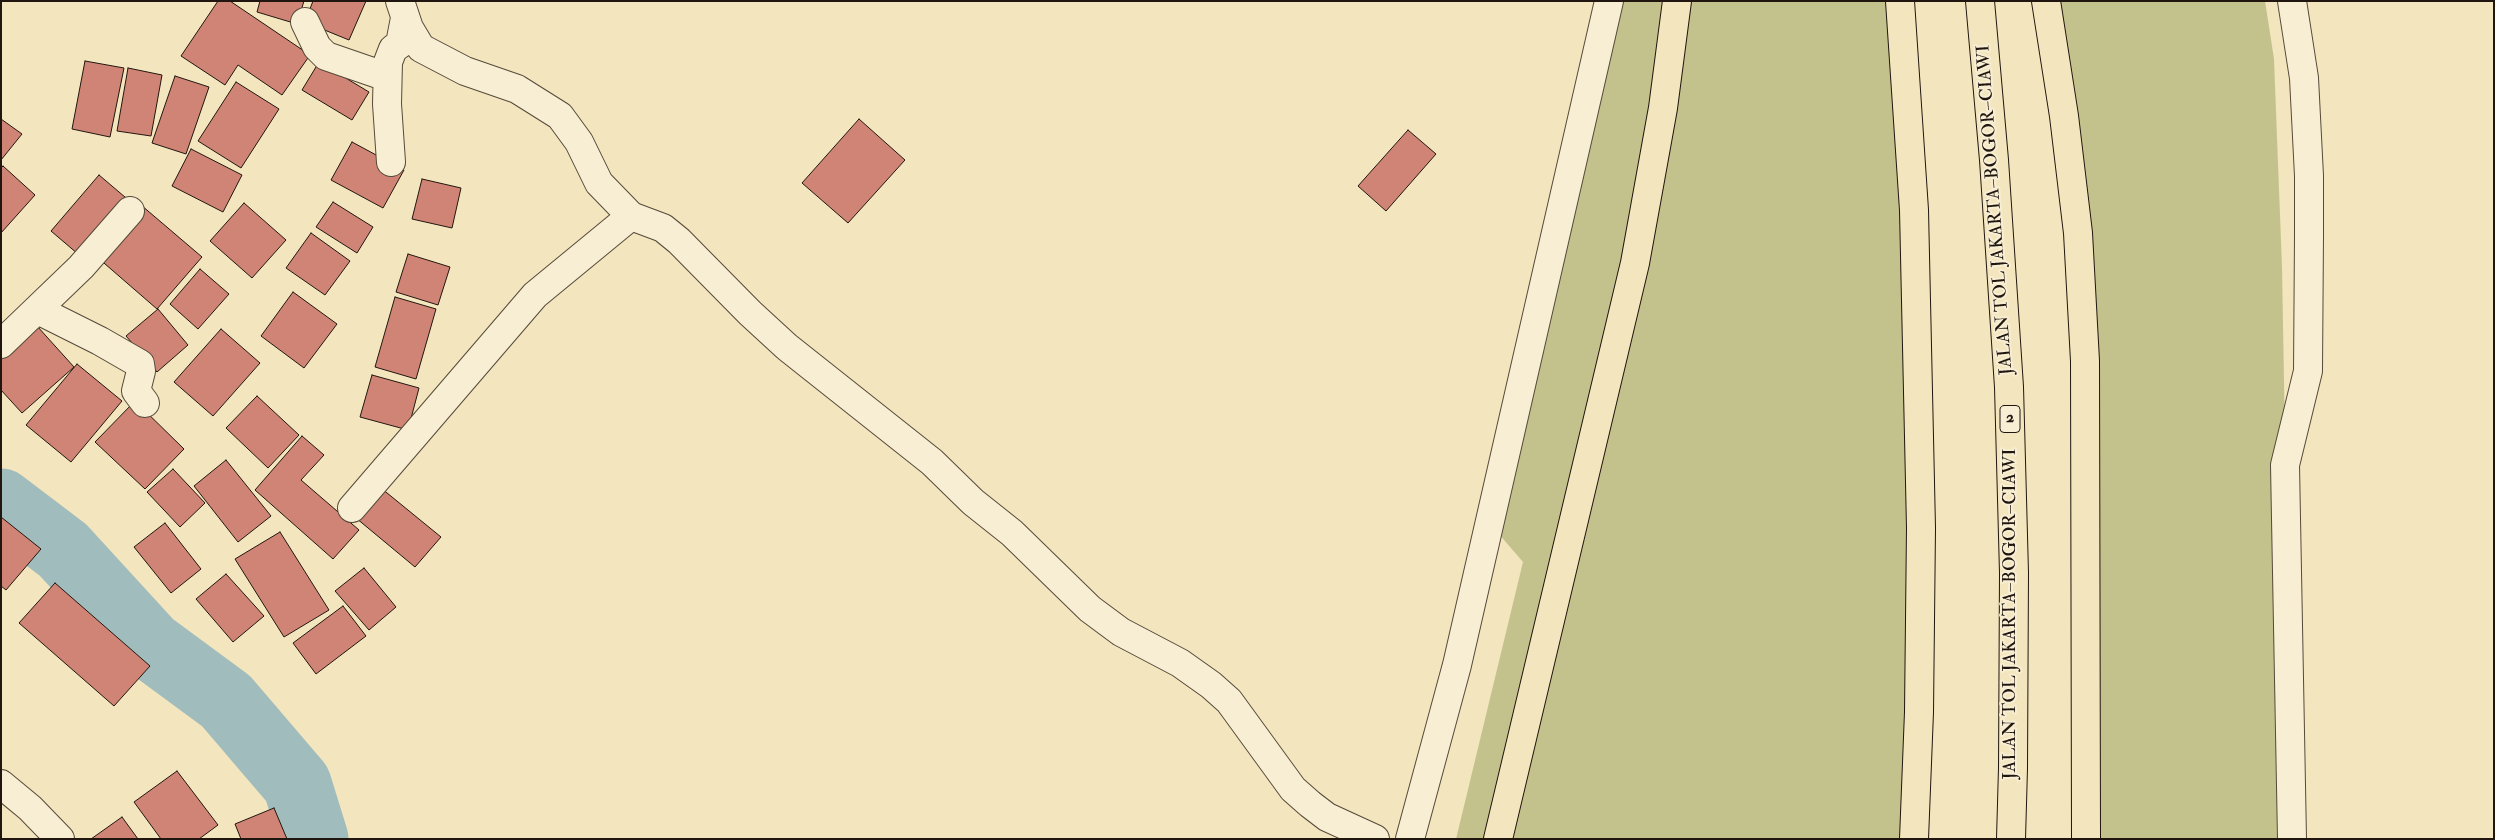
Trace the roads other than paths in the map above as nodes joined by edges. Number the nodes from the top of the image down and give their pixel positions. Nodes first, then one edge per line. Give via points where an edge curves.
1 (1610, 1) edge
2 (1677, 1) edge
3 (1900, 1) edge
4 (1980, 1) edge
5 (2046, 1) edge
6 (2292, 1) edge
7 (403, 9) edge
8 (305, 22) dead end
9 (387, 78) junction
10 (391, 162) dead end
11 (130, 211) dead end
12 (630, 216) junction
13 (38, 310) junction
14 (1, 344) edge
15 (145, 403) dead end
16 (352, 508) dead end
17 (1, 784) edge
18 (60, 839) edge
19 (1375, 839) edge
20 (1410, 839) edge
21 (1498, 839) edge
22 (1914, 839) edge
23 (2010, 839) edge
24 (2086, 839) edge
25 (2292, 839) edge

1 - 20 street via 1457,665
2 - 21 highway via 1663,108 1635,263
3 - 22 highway via 1914,210 1921,528
4 - 23 highway, JALAN TOL JAKARTA–BOGOR–CIAWI / 2 via 2009,397 2014,573
5 - 24 highway via 2078,232 2085,360
6 - 25 street via 2304,78 2309,205 2308,371 2285,465
7 - 9 street via 400,44 389,56
7 - 12 street via 408,28 421,48 464,71 517,89 560,116 579,142 599,183
8 - 9 street via 317,48 326,56
9 - 10 street
11 - 13 street
12 - 16 street via 535,295
12 - 19 street via 663,228 679,240 750,314 932,462 973,502 1012,532 1090,609 1211,685 1228,701 1293,788 1310,804 1327,817
13 - 14 street
13 - 15 street via 140,364 136,391
17 - 18 street

